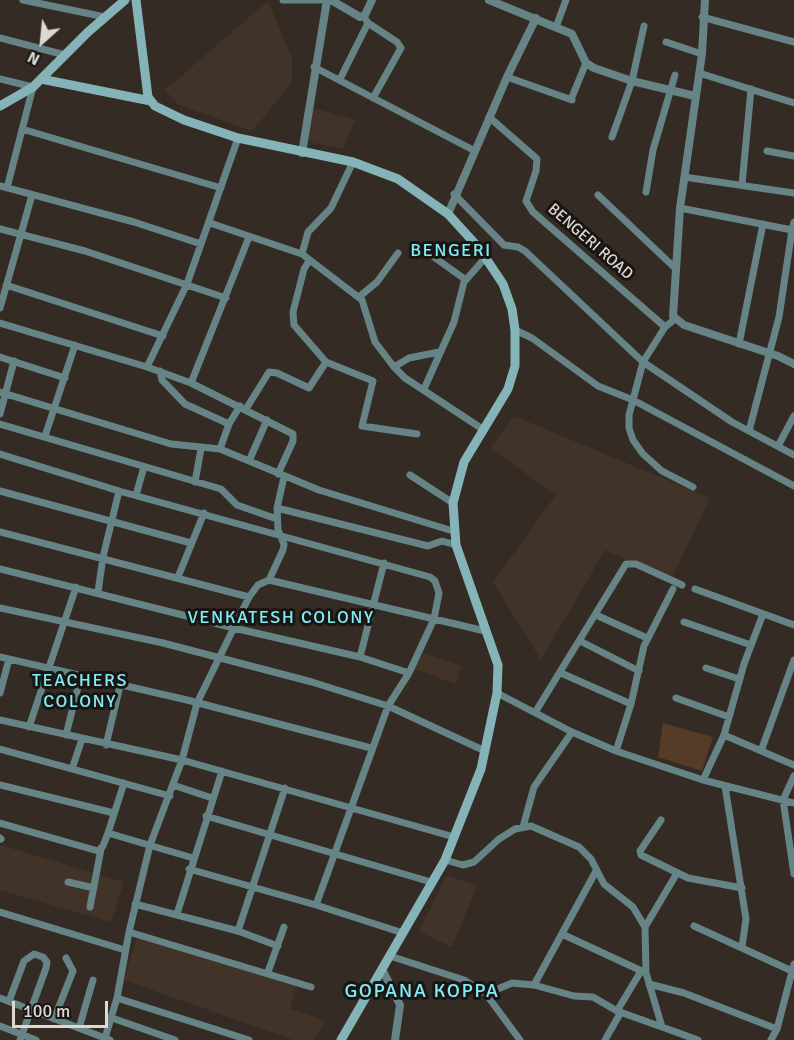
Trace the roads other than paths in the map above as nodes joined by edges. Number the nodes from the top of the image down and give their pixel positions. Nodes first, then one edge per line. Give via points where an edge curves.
1 (23, 0) edge
2 (125, 0) edge
3 (136, 0) edge
4 (283, 0) edge
5 (321, 0) edge
6 (327, 0) edge
7 (331, 0) edge
8 (372, 0) edge
9 (489, 0) edge
10 (566, 0) edge
11 (705, 0) edge
12 (41, 2) edge
13 (105, 17) junction
14 (702, 17) junction
15 (536, 18) junction
16 (365, 20) junction
17 (644, 26) dead end
18 (556, 27) junction
19 (0, 38) edge
20 (666, 42) dead end
21 (794, 42) edge
22 (702, 54) junction
23 (65, 55) junction
24 (586, 63) junction
25 (314, 67) junction
26 (699, 73) junction
27 (675, 75) dead end
28 (507, 77) junction
29 (0, 79) edge
30 (41, 79) junction
31 (340, 79) junction
32 (632, 81) junction
33 (33, 87) junction
34 (751, 89) junction
35 (670, 90) junction
36 (695, 96) junction
37 (373, 98) junction
38 (151, 101) junction
39 (794, 103) edge
40 (0, 106) edge
41 (489, 117) junction
42 (22, 129) junction
43 (612, 137) dead end
44 (238, 138) junction
45 (475, 151) junction
46 (767, 151) dead end
47 (302, 153) junction
48 (794, 156) edge
49 (352, 162) junction
50 (684, 177) junction
51 (742, 185) junction
52 (4, 187) edge
53 (221, 188) junction
54 (646, 192) dead end
55 (794, 193) edge
56 (32, 195) junction
57 (454, 195) junction
58 (598, 195) dead end
59 (680, 208) junction
60 (448, 214) junction
61 (210, 224) junction
62 (763, 224) junction
63 (793, 226) edge
64 (0, 229) edge
65 (21, 235) junction
66 (249, 237) junction
67 (201, 244) junction
68 (398, 252) dead end
69 (302, 254) junction
70 (430, 255) dead end
71 (486, 257) junction
72 (309, 261) junction
73 (676, 269) junction
74 (466, 280) junction
75 (187, 284) junction
76 (6, 285) junction
77 (359, 297) junction
78 (226, 298) junction
79 (0, 308) edge
80 (675, 320) junction
81 (0, 323) edge
82 (665, 327) junction
83 (515, 330) junction
84 (163, 336) junction
85 (739, 344) junction
86 (75, 345) junction
87 (439, 352) junction
88 (769, 353) junction
89 (0, 357) edge
90 (14, 361) junction
91 (326, 362) junction
92 (643, 362) junction
93 (794, 364) edge
94 (147, 367) junction
95 (394, 367) junction
96 (160, 371) junction
97 (65, 378) junction
98 (191, 383) junction
99 (424, 389) junction
100 (3, 392) edge
101 (633, 400) junction
102 (54, 407) junction
103 (243, 408) junction
104 (0, 414) edge
105 (794, 416) edge
106 (267, 420) junction
107 (0, 423) edge
108 (229, 424) junction
109 (484, 430) junction
110 (749, 431) junction
111 (417, 434) dead end
112 (45, 436) junction
113 (778, 446) junction
114 (201, 449) junction
115 (220, 449) junction
116 (0, 454) edge
117 (794, 455) edge
118 (249, 461) junction
119 (144, 467) junction
120 (281, 476) junction
121 (410, 476) dead end
122 (195, 482) junction
123 (693, 486) dead end
124 (794, 486) edge
125 (0, 491) edge
126 (119, 491) junction
127 (136, 495) junction
128 (453, 503) junction
129 (277, 508) junction
130 (204, 513) junction
131 (277, 519) junction
132 (110, 521) junction
133 (453, 531) junction
134 (0, 532) edge
135 (280, 536) junction
136 (191, 543) junction
137 (456, 545) junction
138 (103, 556) junction
139 (384, 563) junction
140 (0, 569) edge
141 (178, 577) junction
142 (269, 580) junction
143 (682, 585) dead end
144 (76, 587) junction
145 (673, 589) dead end
146 (695, 590) dead end
147 (98, 592) junction
148 (249, 597) junction
149 (374, 606) junction
150 (0, 608) edge
151 (763, 614) junction
152 (596, 615) junction
153 (434, 619) junction
154 (684, 622) dead end
155 (64, 623) junction
156 (794, 625) edge
157 (234, 628) junction
158 (485, 631) junction
159 (647, 638) junction
160 (580, 641) junction
161 (751, 645) junction
162 (0, 657) edge
163 (360, 657) junction
164 (218, 658) junction
165 (9, 659) junction
166 (794, 660) edge
167 (706, 668) dead end
168 (46, 669) junction
169 (639, 671) junction
170 (409, 673) junction
171 (561, 673) junction
172 (81, 675) junction
173 (740, 679) junction
174 (120, 686) junction
175 (0, 693) edge
176 (497, 693) junction
177 (676, 698) dead end
178 (197, 703) junction
179 (631, 704) junction
180 (388, 706) junction
181 (536, 711) junction
182 (729, 717) junction
183 (0, 720) edge
184 (29, 727) junction
185 (572, 732) junction
186 (66, 735) junction
187 (724, 735) junction
188 (82, 739) junction
189 (106, 745) junction
190 (0, 748) edge
191 (371, 748) junction
192 (616, 750) junction
193 (485, 751) junction
194 (761, 751) junction
195 (182, 760) junction
196 (794, 765) edge
197 (72, 769) junction
198 (222, 771) junction
199 (794, 777) edge
200 (703, 780) junction
201 (124, 783) junction
202 (0, 785) edge
203 (173, 785) junction
204 (725, 786) junction
205 (285, 788) junction
206 (170, 796) junction
207 (212, 798) junction
208 (783, 800) junction
209 (794, 804) edge
210 (350, 807) junction
211 (114, 813) junction
212 (206, 816) junction
213 (661, 820) dead end
214 (0, 823) edge
215 (523, 826) junction
216 (108, 833) junction
217 (269, 836) junction
218 (454, 837) junction
219 (150, 845) junction
220 (101, 849) junction
221 (333, 855) junction
222 (193, 858) junction
223 (445, 860) junction
224 (189, 869) junction
225 (596, 871) junction
226 (677, 873) junction
227 (794, 874) edge
228 (68, 882) dead end
229 (431, 882) junction
230 (252, 887) junction
231 (93, 888) junction
232 (742, 888) junction
233 (135, 904) junction
234 (316, 905) junction
235 (90, 906) dead end
236 (0, 912) edge
237 (177, 914) junction
238 (694, 926) dead end
239 (284, 927) dead end
240 (645, 927) junction
241 (238, 931) junction
242 (129, 932) junction
243 (403, 933) junction
244 (562, 934) junction
245 (278, 946) junction
246 (742, 947) junction
247 (125, 950) junction
248 (390, 956) junction
249 (66, 958) dead end
250 (793, 967) edge
251 (382, 969) junction
252 (268, 972) junction
253 (644, 972) junction
254 (93, 980) dead end
255 (649, 984) junction
256 (534, 985) junction
257 (311, 987) dead end
258 (486, 994) junction
259 (0, 998) edge
260 (117, 998) junction
261 (9, 1001) junction
262 (31, 1010) junction
263 (619, 1012) junction
264 (112, 1018) junction
265 (54, 1019) junction
266 (0, 1026) edge
267 (662, 1027) junction
268 (79, 1028) junction
269 (777, 1029) junction
270 (21, 1037) edge
271 (108, 1039) edge
272 (36, 1040) edge
273 (176, 1040) edge
274 (249, 1040) edge
275 (341, 1040) edge
276 (395, 1040) edge
277 (520, 1040) edge
278 (605, 1040) edge
279 (698, 1040) edge
280 (771, 1040) edge

1 - 12 street
2 - 13 main road
3 - 38 main road
4 - 5 street
6 - 25 street
7 - 16 street
8 - 16 street
9 - 15 street
10 - 18 street
11 - 14 street
12 - 13 street
13 - 23 main road
14 - 21 street
14 - 22 street
15 - 18 street
15 - 28 street
16 - 31 street
16 - 37 street via 401,48
17 - 32 street
18 - 24 street via 572,34
19 - 23 street
20 - 22 street
22 - 26 street
23 - 30 main road
24 - 28 street via 572,99
24 - 32 street
25 - 31 street
25 - 47 street
26 - 34 street
26 - 36 street
27 - 35 street
28 - 41 street
29 - 33 street
30 - 33 main road
30 - 38 main road
31 - 37 street
32 - 35 street
32 - 43 street
33 - 40 main road
33 - 42 street
34 - 39 street
34 - 51 street
35 - 36 street
35 - 54 street
36 - 50 street
37 - 45 street
38 - 44 main road via 184,120
41 - 45 street
41 - 82 street, BENGERI ROAD via 537,159 537,171 526,201 533,212
42 - 52 street
42 - 53 street
44 - 47 main road
44 - 53 street
45 - 57 street
46 - 48 street
47 - 49 main road
49 - 60 main road via 398,179
49 - 69 street via 331,208 308,232
50 - 51 street
50 - 59 street
51 - 55 street
52 - 56 street
53 - 61 street
56 - 65 street
56 - 67 street
57 - 60 street
57 - 92 street via 504,245 525,251
58 - 73 street
59 - 62 street
59 - 73 street
60 - 71 main road
61 - 66 street
61 - 67 street
62 - 63 street
62 - 85 street
63 - 88 street via 779,317
64 - 65 street
65 - 75 street
65 - 76 street
66 - 69 street
66 - 78 street
67 - 75 street
68 - 77 street via 377,282
69 - 72 street
70 - 74 street
71 - 74 street
71 - 83 main road via 503,284
72 - 77 street
72 - 91 street via 293,320
73 - 80 street via 672,312
74 - 87 street via 454,322
75 - 78 street
75 - 84 street
76 - 79 street
76 - 84 street
77 - 95 street via 369,315 375,342
78 - 98 street
80 - 82 street
80 - 85 street
81 - 86 street
82 - 92 street
83 - 101 street via 598,386
83 - 109 main road via 510,382 504,400
84 - 94 street
85 - 88 street
86 - 94 street
86 - 97 street
87 - 95 street via 409,358
87 - 99 street
88 - 93 street
88 - 110 street
89 - 90 street
90 - 97 street
90 - 100 street
91 - 103 street via 309,388 269,372
91 - 111 street via 373,381 362,426
92 - 101 street
92 - 110 street
94 - 96 street
95 - 99 street
96 - 98 street
96 - 108 street via 162,380 185,404
97 - 102 street
98 - 103 street
99 - 109 street
100 - 102 street
100 - 104 street
101 - 123 street via 629,415 633,440 662,471
101 - 124 street
102 - 112 street
102 - 114 street via 171,444
103 - 106 street
103 - 108 street
105 - 113 street
106 - 118 street
106 - 120 street via 294,436
107 - 112 street
108 - 115 street
109 - 128 main road via 461,469
110 - 113 street
112 - 119 street
113 - 117 street
114 - 115 street
114 - 122 street
115 - 118 street
116 - 126 street
118 - 120 street
119 - 122 street
119 - 127 street
120 - 129 street
120 - 133 street
121 - 128 street
122 - 131 street via 220,489 237,505
125 - 132 street
126 - 127 street
126 - 132 street
127 - 130 street
128 - 133 main road
129 - 131 street
129 - 137 street via 428,546 442,541
130 - 135 street
130 - 136 street
131 - 135 street
132 - 136 street
132 - 138 street
133 - 137 main road
134 - 138 street
135 - 139 street
135 - 142 street via 283,550
136 - 141 street
137 - 158 main road
138 - 141 street
138 - 147 street
139 - 149 street
139 - 153 street via 435,580 439,593
140 - 144 street
141 - 148 street
142 - 148 street via 260,583
142 - 149 street
143 - 152 street via 628,562
144 - 147 street
144 - 155 street
145 - 159 street
146 - 151 street
147 - 157 street
148 - 157 street
149 - 153 street
149 - 163 street
150 - 155 street
151 - 156 street
151 - 161 street
152 - 159 street
152 - 160 street
153 - 158 street
153 - 170 street
154 - 161 street
155 - 164 street
155 - 168 street
157 - 163 street
157 - 164 street
158 - 176 main road via 498,665
159 - 169 street
160 - 169 street
160 - 171 street
161 - 173 street
162 - 165 street
163 - 170 street
164 - 178 street
164 - 180 street
165 - 168 street
165 - 175 street
166 - 194 street
167 - 173 street
168 - 172 street
168 - 184 street
169 - 179 street
170 - 180 street
171 - 179 street
171 - 181 street
172 - 174 street
172 - 186 street
173 - 182 street
174 - 178 street
174 - 189 street
176 - 181 street
176 - 193 main road
177 - 182 street
178 - 191 street
178 - 195 street
179 - 192 street
180 - 191 street
180 - 193 street
181 - 185 street
182 - 187 street
183 - 184 street
184 - 186 street
185 - 192 street
185 - 215 street via 534,787
186 - 188 street
187 - 194 street
187 - 200 street
188 - 189 street
188 - 197 street
189 - 195 street
190 - 197 street
191 - 210 street
192 - 200 street
193 - 218 main road
194 - 196 street
195 - 198 street
195 - 203 street
197 - 201 street
198 - 205 street
198 - 207 street
199 - 208 street
200 - 204 street
201 - 206 street
201 - 211 street
202 - 211 street
203 - 206 street
203 - 207 street
204 - 208 street
204 - 232 street
205 - 210 street
205 - 217 street
206 - 219 street
207 - 212 street
208 - 209 street
208 - 227 street
210 - 218 street
210 - 221 street
211 - 216 street
212 - 217 street
212 - 222 street
213 - 226 street via 640,853
214 - 220 street
215 - 223 street via 499,839 474,862 463,865
215 - 225 street via 579,847
216 - 219 street
216 - 220 street
217 - 221 street
217 - 230 street
218 - 223 main road
219 - 222 street
219 - 233 street
220 - 231 street
221 - 229 street
221 - 234 street
222 - 224 street
223 - 229 main road
224 - 230 street
224 - 237 street
225 - 240 street via 610,890 633,907
225 - 244 street
226 - 232 street
226 - 240 street
228 - 231 street
229 - 243 main road
230 - 234 street
230 - 241 street
231 - 235 street
232 - 246 street via 746,927
233 - 237 street
233 - 242 street
234 - 243 street
236 - 247 street
237 - 241 street
238 - 246 street
239 - 245 street
240 - 253 street
241 - 245 street
242 - 247 street
242 - 252 street
243 - 248 main road
244 - 253 street
244 - 256 street
245 - 252 street
246 - 250 street
247 - 260 street
248 - 251 main road
248 - 258 street via 464,980
249 - 265 street via 73,971
250 - 269 street
251 - 275 main road
251 - 276 street via 400,1005
252 - 257 street
253 - 255 street
253 - 263 street
254 - 268 street
255 - 267 street
255 - 269 street via 684,993
256 - 258 street via 512,983
256 - 263 street via 593,997
258 - 277 street
259 - 261 street
260 - 264 street
260 - 274 street
261 - 262 street
261 - 262 street via 24,961 39,955 47,962
262 - 265 street
262 - 270 street
263 - 267 street
263 - 278 street
264 - 271 street
264 - 273 street
265 - 268 street
266 - 270 street
267 - 279 street
268 - 271 street
269 - 280 street
270 - 272 street

